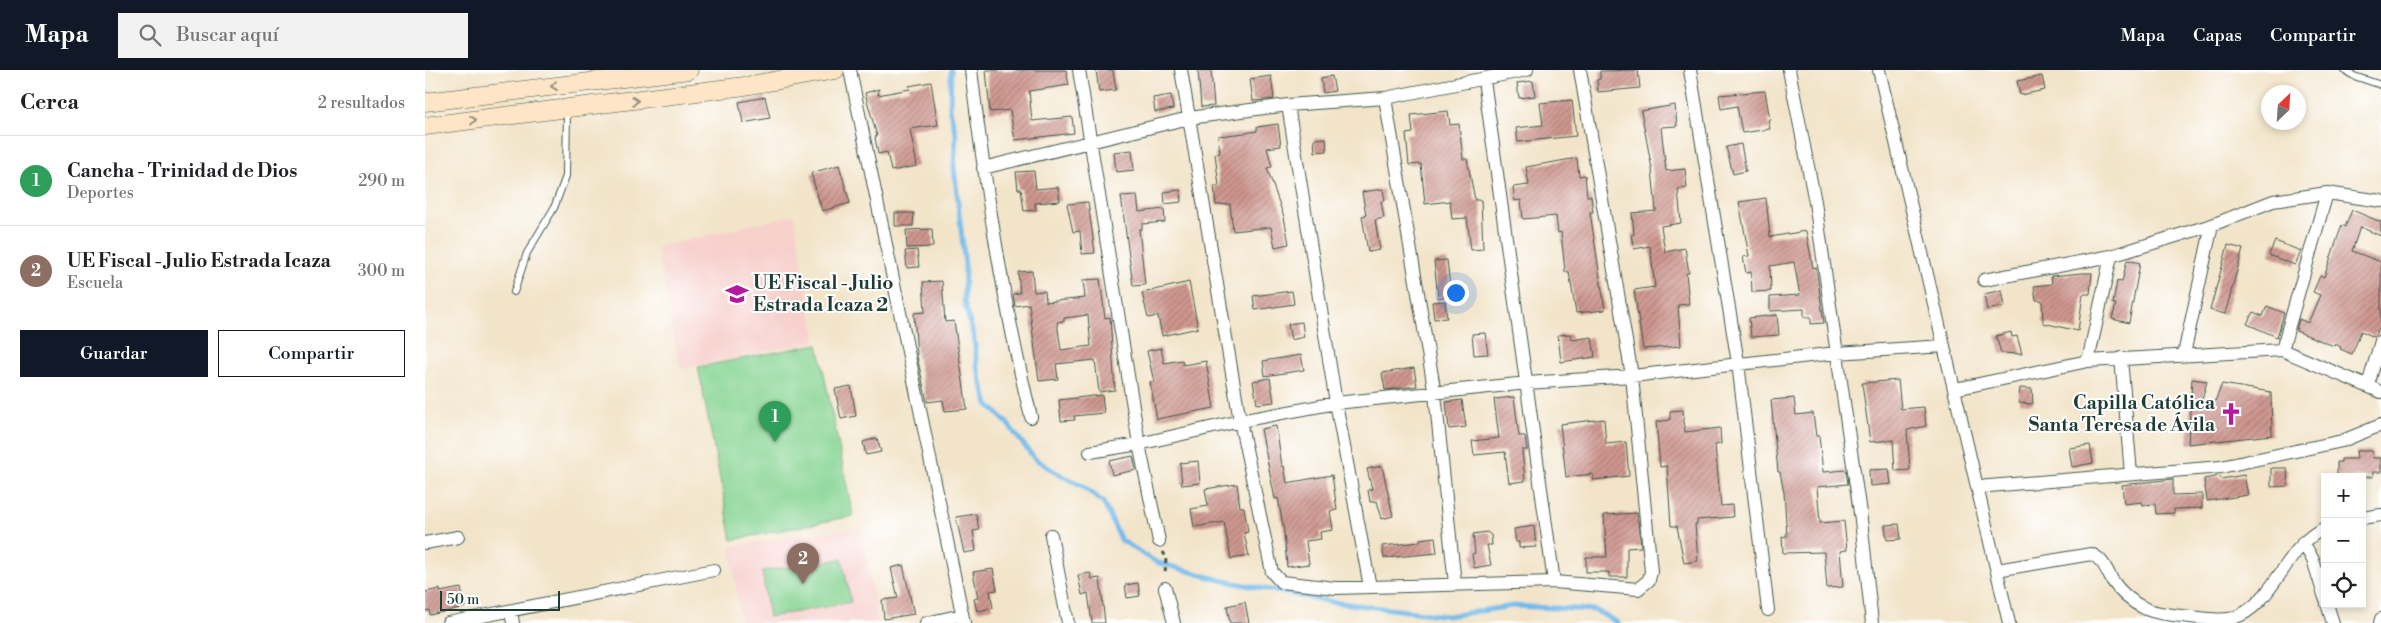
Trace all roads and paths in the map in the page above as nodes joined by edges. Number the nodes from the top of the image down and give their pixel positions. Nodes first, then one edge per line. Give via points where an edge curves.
1 (689, 70) edge
2 (835, 70) edge
3 (850, 70) edge
4 (971, 70) edge
5 (1079, 70) edge
6 (1181, 70) edge
7 (1527, 70) edge
8 (1580, 70) edge
9 (1690, 70) edge
10 (1789, 70) edge
11 (1879, 70) edge
12 (2344, 70) edge
13 (1484, 80) junction
14 (2381, 85) edge
15 (1385, 98) junction
16 (425, 102) edge
17 (1288, 105) junction
18 (567, 109) junction
19 (1189, 118) junction
20 (425, 126) edge
21 (1091, 142) junction
22 (983, 168) junction
23 (2327, 193) junction
24 (2381, 201) edge
25 (2212, 225) junction
26 (2111, 256) junction
27 (1983, 280) dead end
28 (514, 292) dead end
29 (2381, 342) edge
30 (1944, 346) junction
31 (2282, 350) junction
32 (1837, 353) junction
33 (2184, 354) junction
34 (2121, 358) junction
35 (2088, 361) junction
36 (1738, 363) junction
37 (1632, 376) junction
38 (1527, 383) junction
39 (2368, 385) junction
40 (1955, 389) junction
41 (2381, 392) edge
42 (1435, 394) junction
43 (1336, 403) junction
44 (1031, 417) dead end
45 (1240, 421) junction
46 (2381, 425) edge
47 (1139, 444) junction
48 (1090, 452) dead end
49 (2131, 474) junction
50 (1977, 487) junction
51 (2381, 515) edge
52 (2366, 517) edge
53 (2321, 530) edge
54 (1051, 535) dead end
55 (459, 537) dead end
56 (1159, 541) dead end
57 (2303, 542) junction
58 (425, 543) edge
59 (1165, 557) dead end
60 (714, 570) dead end
61 (1997, 570) junction
62 (1554, 582) junction
63 (1165, 583) joint
64 (1455, 584) junction
65 (2321, 585) edge
66 (1370, 587) junction
67 (2328, 608) edge
68 (1768, 610) dead end
69 (512, 617) edge
70 (2248, 618) edge
71 (963, 619) edge
72 (2381, 619) edge
73 (448, 623) edge
74 (925, 623) edge
75 (1068, 623) edge
76 (1174, 623) edge
77 (1872, 623) edge
78 (2009, 623) edge
79 (2333, 623) edge
80 (2380, 623) edge

1 -> 16 street
18 -> 2 street via 745,86
3 - 71 street
4 - 22 street
5 - 21 street
6 - 19 street
7 - 13 street
8 - 37 street
9 - 36 street
10 - 32 street via 1815,202
11 - 30 street
12 - 14 lane
13 - 15 street
13 - 38 street
15 - 17 street
15 - 42 street
17 - 19 street
17 - 43 street
20 -> 18 street
18 - 28 lane via 566,176 554,208 527,253
19 - 21 street
19 - 45 street
21 - 22 street
21 - 47 street
22 - 44 street via 1013,342
23 - 24 street
23 - 25 street via 2273,201
23 - 31 street
25 - 26 street
25 - 33 street
26 - 27 street
26 - 35 street
29 - 39 street
30 - 32 street
30 - 40 street
31 - 33 street
31 - 39 street
32 - 36 street
32 - 77 street
33 - 34 street
34 - 35 street
34 - 49 street
35 - 40 street
36 - 37 street
36 - 68 street
37 - 38 street
37 - 62 street via 1651,571 1649,580 1637,589
38 - 42 street
38 - 62 street
39 - 41 street
40 - 50 street
42 - 43 street
42 - 64 street
43 - 45 street
43 - 66 street
45 - 47 street
45 - 66 street via 1274,577 1281,582 1335,588
46 - 49 street via 2342,441 2221,466
47 - 48 street
47 - 56 street
49 - 50 street
50 - 61 street
51 - 52 street
53 - 57 street
54 - 75 street
55 - 58 street
57 - 65 street
57 - 70 street
59 - 63 path
60 - 69 street
61 - 70 street via 2091,554 2103,563 2127,597 2154,612 2207,619
61 - 78 street
62 - 64 street
63 - 76 street
64 - 66 street
67 - 79 street
69 - 73 street
71 - 74 street
72 - 80 street

